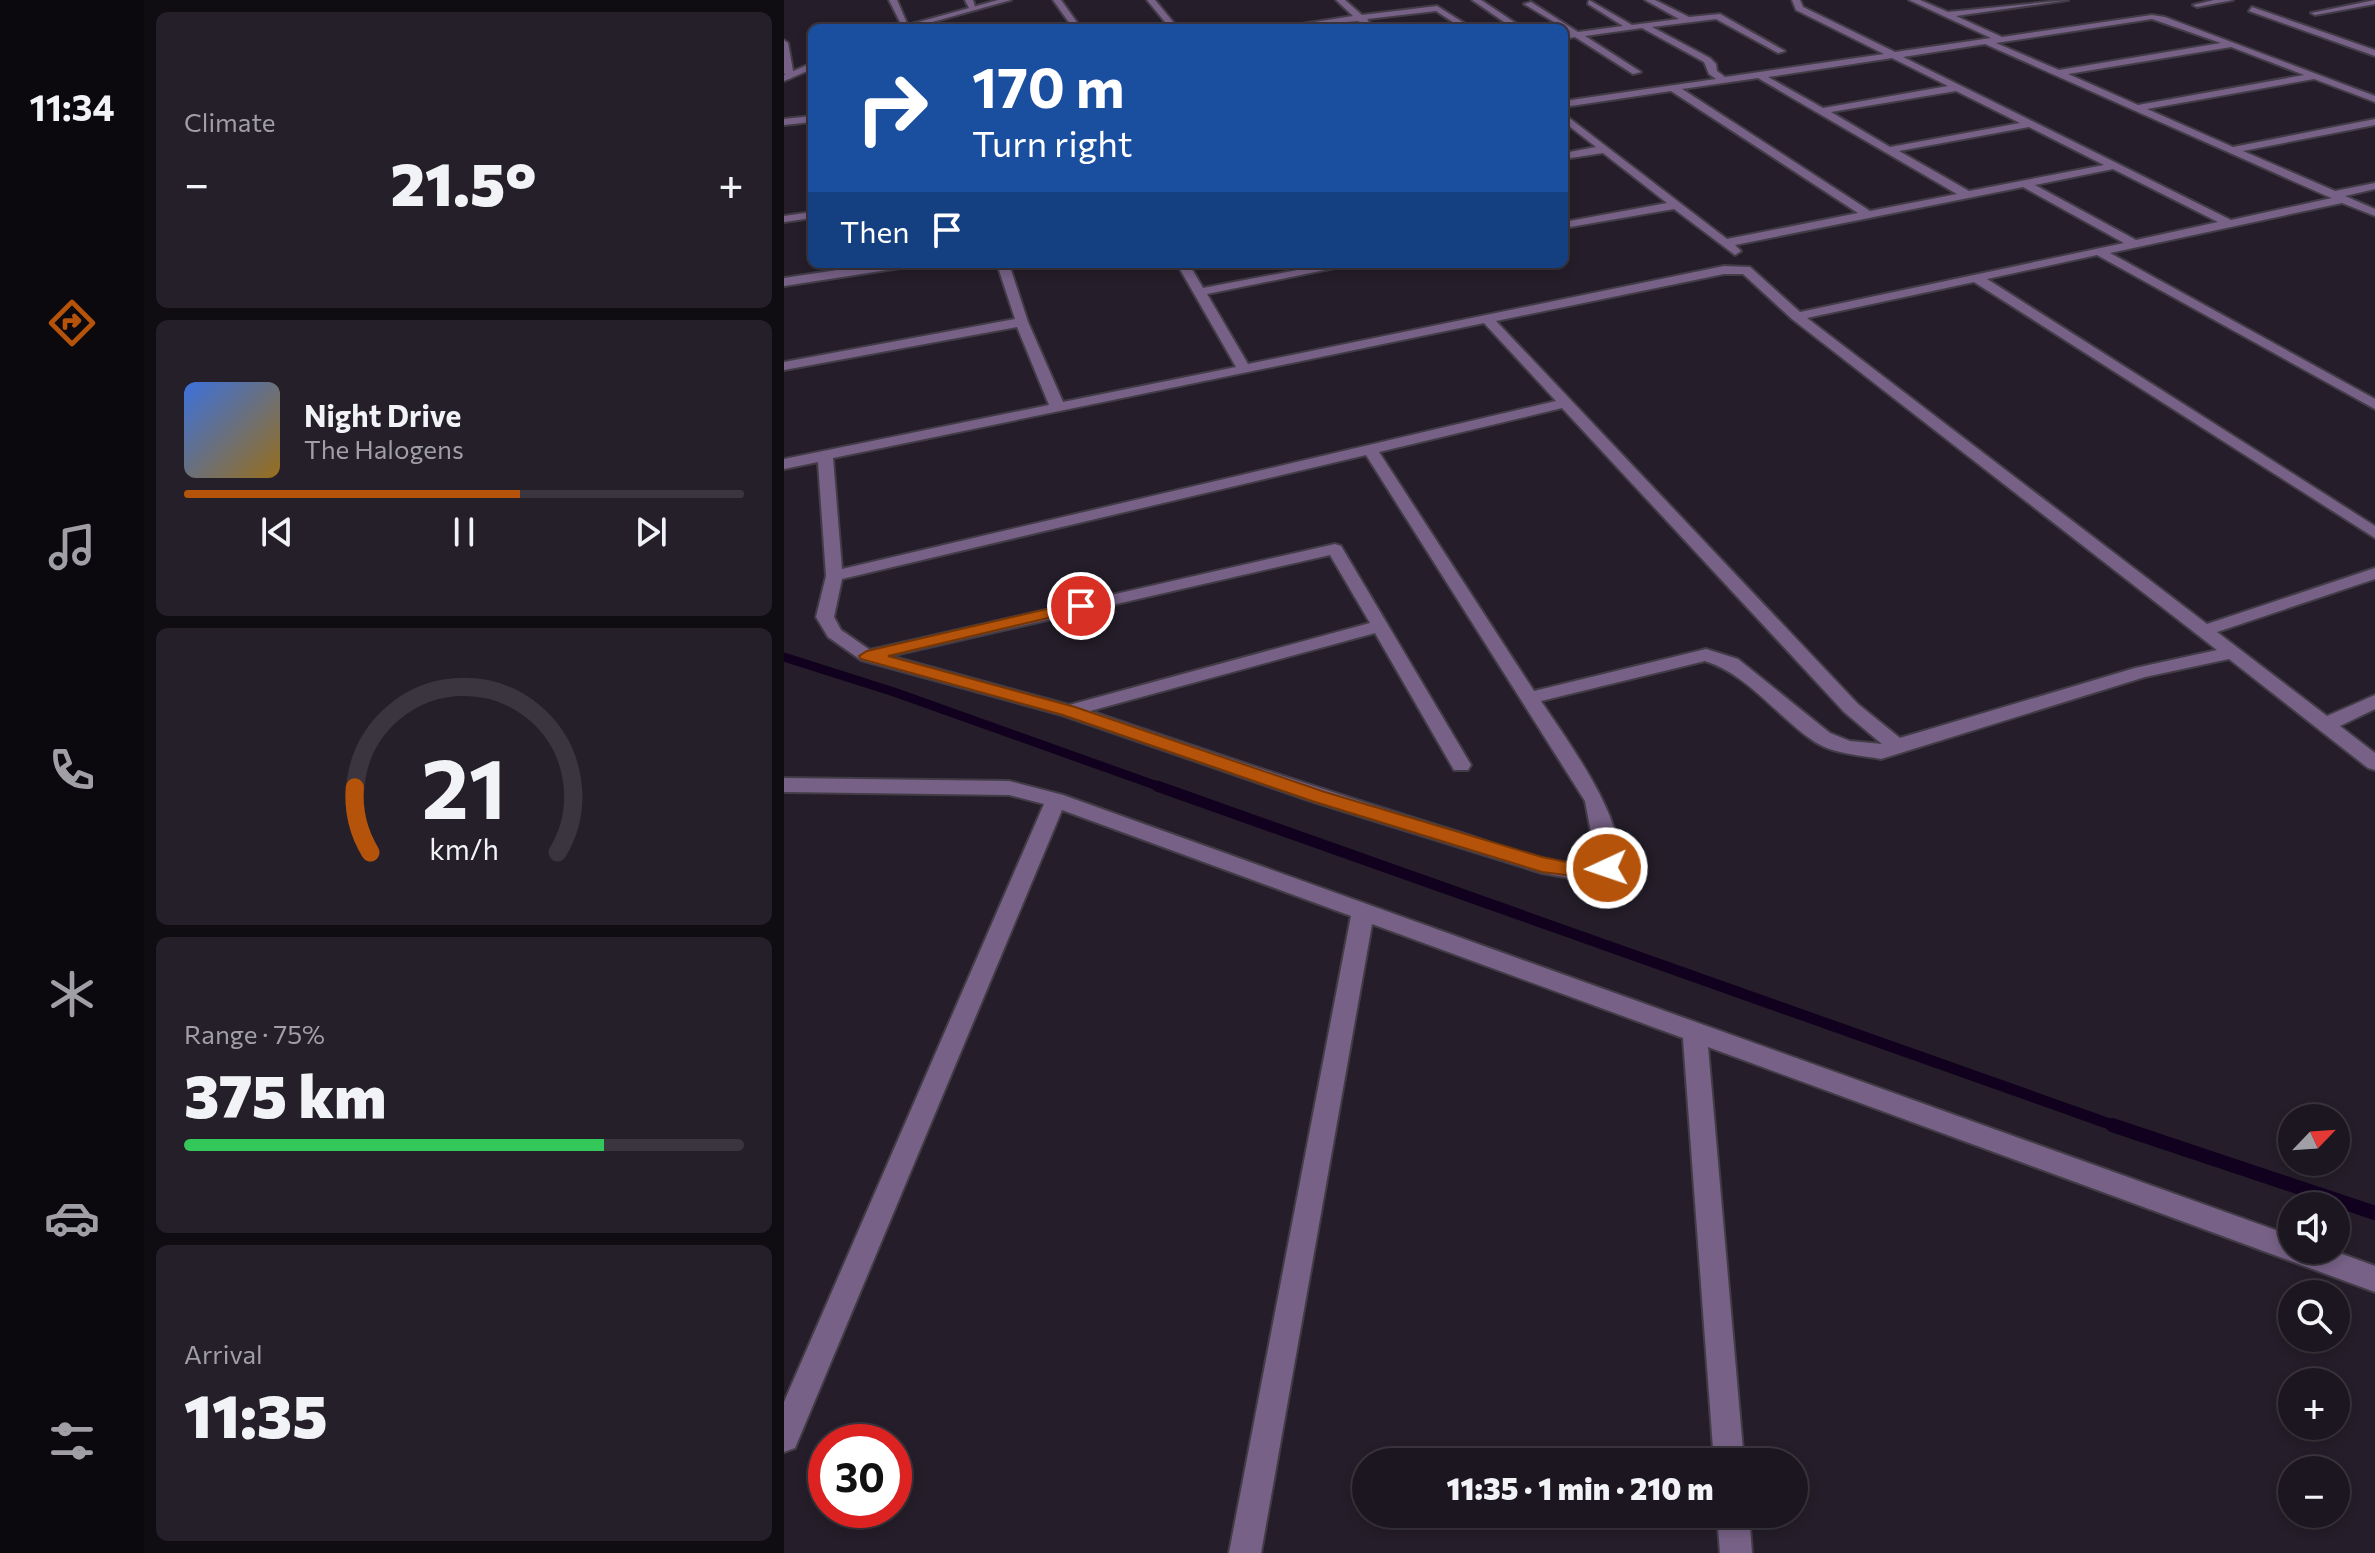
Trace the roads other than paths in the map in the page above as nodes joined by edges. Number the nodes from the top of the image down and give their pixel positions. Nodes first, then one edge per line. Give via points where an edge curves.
1 (893, 0) edge
2 (1007, 0) edge
3 (1057, 0) edge
4 (1151, 0) edge
5 (1340, 0) edge
6 (1428, 0) edge
7 (1476, 0) edge
8 (1649, 0) edge
9 (1796, 0) edge
10 (1913, 0) edge
11 (2064, 0) edge
12 (2229, 0) edge
13 (1591, 2) dead end
14 (2375, 2) edge
15 (971, 4) edge
16 (1528, 4) dead end
17 (2197, 5) dead end
18 (1437, 8) junction
19 (2252, 9) dead end
20 (2315, 13) dead end
21 (1947, 15) junction
22 (1360, 18) junction
23 (1686, 19) junction
24 (903, 24) edge
25 (913, 24) edge
26 (1074, 24) edge
27 (1171, 24) edge
28 (1312, 24) edge
29 (1367, 24) edge
30 (1462, 24) edge
31 (1513, 24) edge
32 (1559, 24) edge
33 (1642, 25) junction
34 (1629, 26) junction
35 (1568, 30) edge
36 (1575, 34) junction
37 (1568, 35) edge
38 (2000, 39) junction
39 (1985, 41) junction
40 (784, 43) edge
41 (2232, 45) junction
42 (1781, 51) dead end
43 (2375, 53) edge
44 (1889, 55) junction
45 (808, 68) edge
46 (1636, 72) dead end
47 (2059, 73) junction
48 (1757, 74) junction
49 (2314, 76) junction
50 (786, 77) edge
51 (1722, 79) junction
52 (1673, 88) junction
53 (1956, 88) junction
54 (2375, 99) edge
55 (1568, 103) edge
56 (2136, 108) junction
57 (1821, 111) junction
58 (808, 119) edge
59 (1568, 120) edge
60 (784, 122) edge
61 (2375, 122) edge
62 (2029, 124) junction
63 (1606, 149) junction
64 (1889, 150) junction
65 (2232, 150) junction
66 (1568, 155) edge
67 (2113, 166) junction
68 (2025, 184) junction
69 (2375, 186) edge
70 (1967, 195) junction
71 (2339, 197) junction
72 (1676, 205) junction
73 (2375, 213) edge
74 (1868, 215) junction
75 (808, 216) edge
76 (784, 219) edge
77 (1568, 224) edge
78 (2230, 224) junction
79 (1726, 243) junction
80 (2135, 244) junction
81 (2100, 252) junction
82 (874, 268) edge
83 (1004, 268) edge
84 (1185, 268) edge
85 (1327, 268) edge
86 (1752, 273) junction
87 (1977, 278) junction
88 (784, 282) edge
89 (1199, 292) junction
90 (1797, 316) junction
91 (1487, 319) junction
92 (1022, 322) junction
93 (784, 366) edge
94 (1244, 369) junction
95 (1565, 403) junction
96 (2375, 405) edge
97 (1057, 406) junction
98 (1369, 448) junction
99 (825, 454) junction
100 (784, 464) edge
101 (2375, 533) edge
102 (2375, 573) edge
103 (834, 576) junction
104 (1380, 626) junction
105 (2203, 631) junction
106 (2230, 653) junction
107 (867, 656) junction
108 (1530, 698) junction
109 (2375, 701) edge
110 (1069, 711) junction
111 (2325, 725) junction
112 (1897, 746) junction
113 (2375, 763) edge
114 (1461, 765) dead end
115 (784, 785) edge
116 (1056, 800) junction
117 (1363, 912) junction
118 (1695, 1033) junction
119 (2278, 1245) edge
120 (2333, 1264) edge
121 (2375, 1279) edge
122 (784, 1437) edge
123 (1728, 1448) edge
124 (1734, 1528) edge
125 (1245, 1553) edge
126 (1736, 1553) edge

1 - 24 street
2 - 15 street
3 - 26 street
4 - 27 street
5 - 22 street
6 - 18 street
7 - 31 street
8 - 23 street
9 - 44 street via 1799,8
10 - 21 street
11 - 21 street
12 - 17 street
13 - 34 street
14 - 20 street
15 - 25 street
16 - 32 street
18 - 22 street
18 - 30 street
19 - 43 street
21 - 38 street
22 - 28 street
22 - 29 street
23 - 33 street
23 - 42 street via 1718,17
33 - 34 street
33 - 51 street via 1707,60
34 - 36 street
35 - 36 street
36 - 37 street
36 - 46 street
38 - 39 street
38 - 41 street via 2152,17
39 - 44 street
39 - 47 street
40 - 50 street
41 - 47 street
41 - 49 street
44 - 48 street
44 - 53 street
45 - 50 street
47 - 56 street
48 - 51 street
48 - 57 street
49 - 54 street
49 - 56 street
51 - 52 street
52 - 55 street
52 - 74 street
53 - 57 street
53 - 62 street
56 - 65 street
57 - 64 street
58 - 60 street
59 - 63 street
61 - 65 street
62 - 64 street
62 - 67 street
63 - 66 street
63 - 72 street
64 - 70 street
65 - 71 street
67 - 68 street
67 - 78 street
68 - 70 street
68 - 80 street
69 - 71 street
70 - 74 street
71 - 73 street
71 - 78 street
72 - 77 street
72 - 79 street
74 - 79 street
75 - 76 street
78 - 80 street
79 - 86 street
80 - 81 street
81 - 87 street
81 - 96 street
82 - 88 street
83 - 92 street
84 - 89 street
85 - 89 street
86 - 90 street
86 - 91 street via 1724,270
87 - 90 street
87 - 101 street
89 - 94 street
90 - 105 street
91 - 94 street
91 - 95 street
92 - 93 street
92 - 97 street
94 - 97 street
95 - 98 street
95 - 112 street via 1851,708
97 - 99 street
98 - 103 street
98 - 108 street
99 - 100 street
99 - 103 street
102 - 105 street
103 - 107 street via 825,617 834,633
104 - 107 street via 1338,550 1331,548
104 - 110 street
104 - 114 street
105 - 106 street
106 - 111 street
106 - 112 street via 2142,672
107 - 110 street
108 - 110 street via 1595,800 1607,868 1597,872 1542,865
108 - 112 street via 1706,655 1732,663 1823,738 1881,752
109 - 111 street
111 - 113 street
115 - 116 street via 1009,788
116 - 117 street
116 - 122 street
117 - 118 street
117 - 125 street
118 - 119 street
118 - 123 street
120 - 121 street
124 - 126 street

